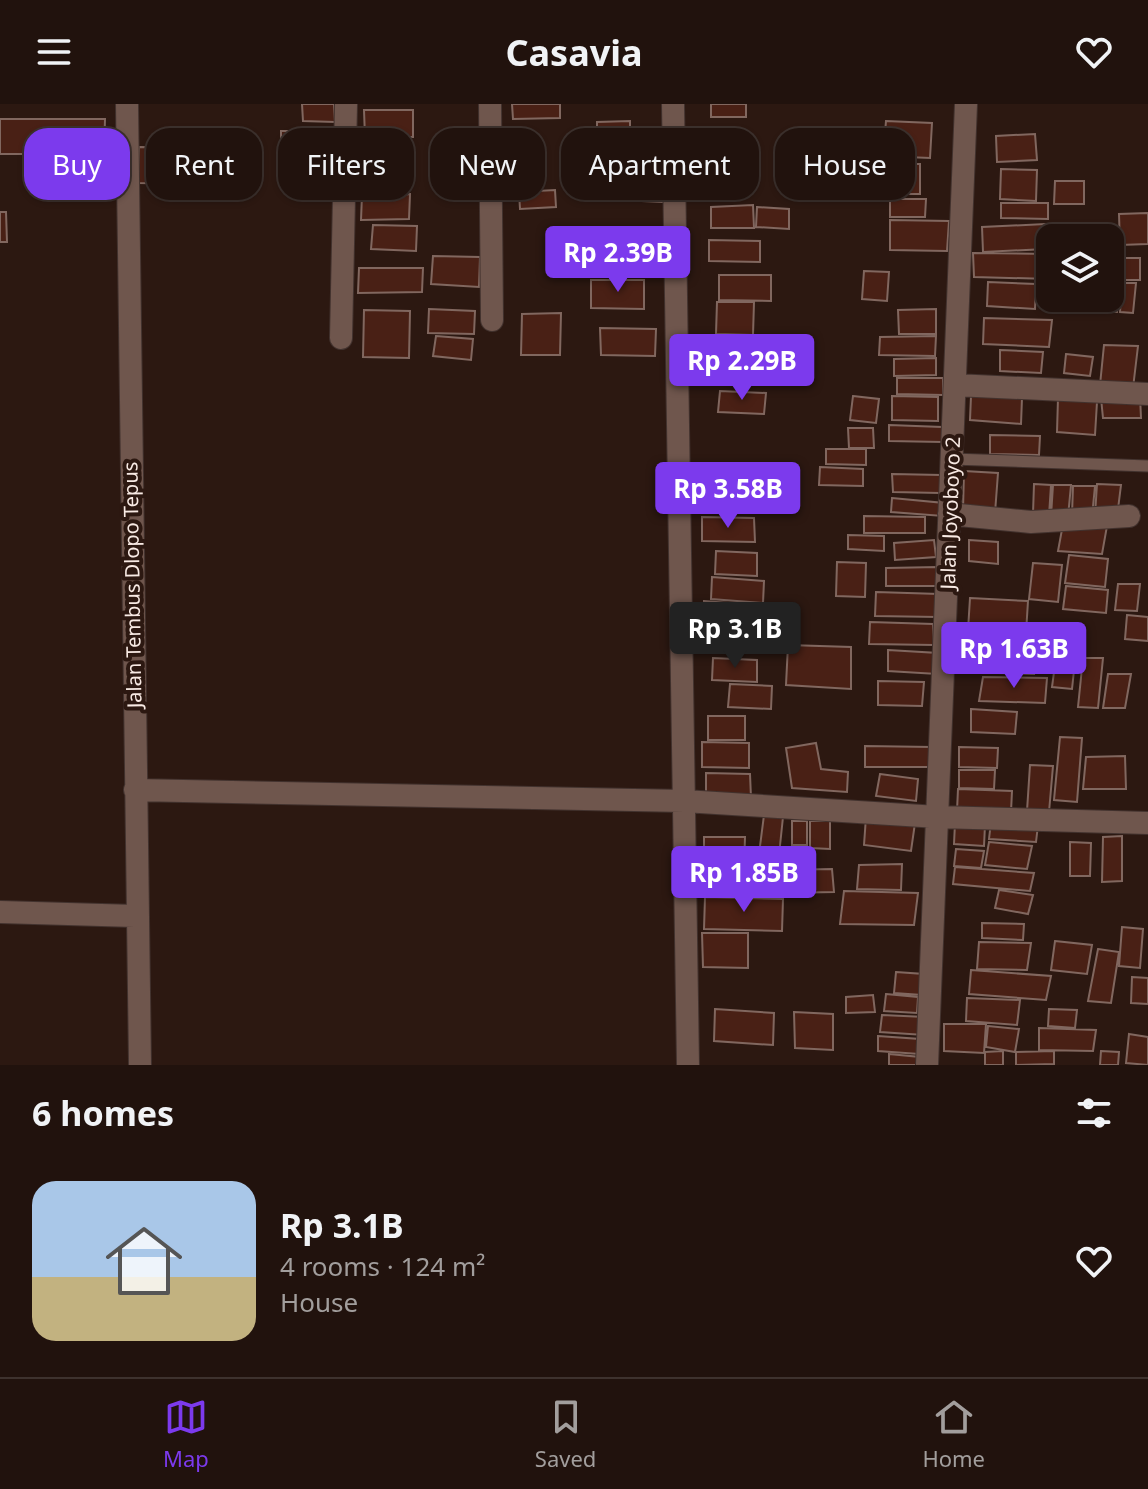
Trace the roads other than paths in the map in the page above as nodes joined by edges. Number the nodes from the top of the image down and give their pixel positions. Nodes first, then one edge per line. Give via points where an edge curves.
1 (127, 104) edge
2 (346, 104) edge
3 (490, 104) edge
4 (673, 104) edge
5 (966, 104) edge
6 (492, 320) dead end
7 (341, 338) dead end
8 (955, 385) junction
9 (1148, 394) edge
10 (952, 459) junction
11 (1148, 466) edge
12 (949, 514) junction
13 (1129, 516) dead end
14 (945, 635) junction
15 (1031, 639) dead end
16 (135, 790) junction
17 (684, 801) junction
18 (938, 817) junction
19 (1148, 823) edge
20 (0, 912) edge
21 (135, 916) junction
22 (140, 1065) edge
23 (688, 1065) edge
24 (927, 1065) edge

1 - 16 street, Jalan Tembus Dlopo Tepus
2 - 7 street
3 - 6 street
4 - 17 street
5 - 8 street, Jalan Joyoboyo 2
8 - 9 street
8 - 10 street, Jalan Joyoboyo 2
10 - 11 lane
10 - 12 street, Jalan Joyoboyo 2
12 - 13 street via 1031,522
12 - 14 street, Jalan Joyoboyo 2
14 - 15 lane
14 - 18 street, Jalan Joyoboyo 2
16 - 17 street
16 - 21 street, Jalan Tembus Dlopo Tepus
17 - 18 street
17 - 23 street
18 - 19 street
18 - 24 street, Jalan Joyoboyo 2
20 - 21 street
21 - 22 street, Jalan Tembus Dlopo Tepus

